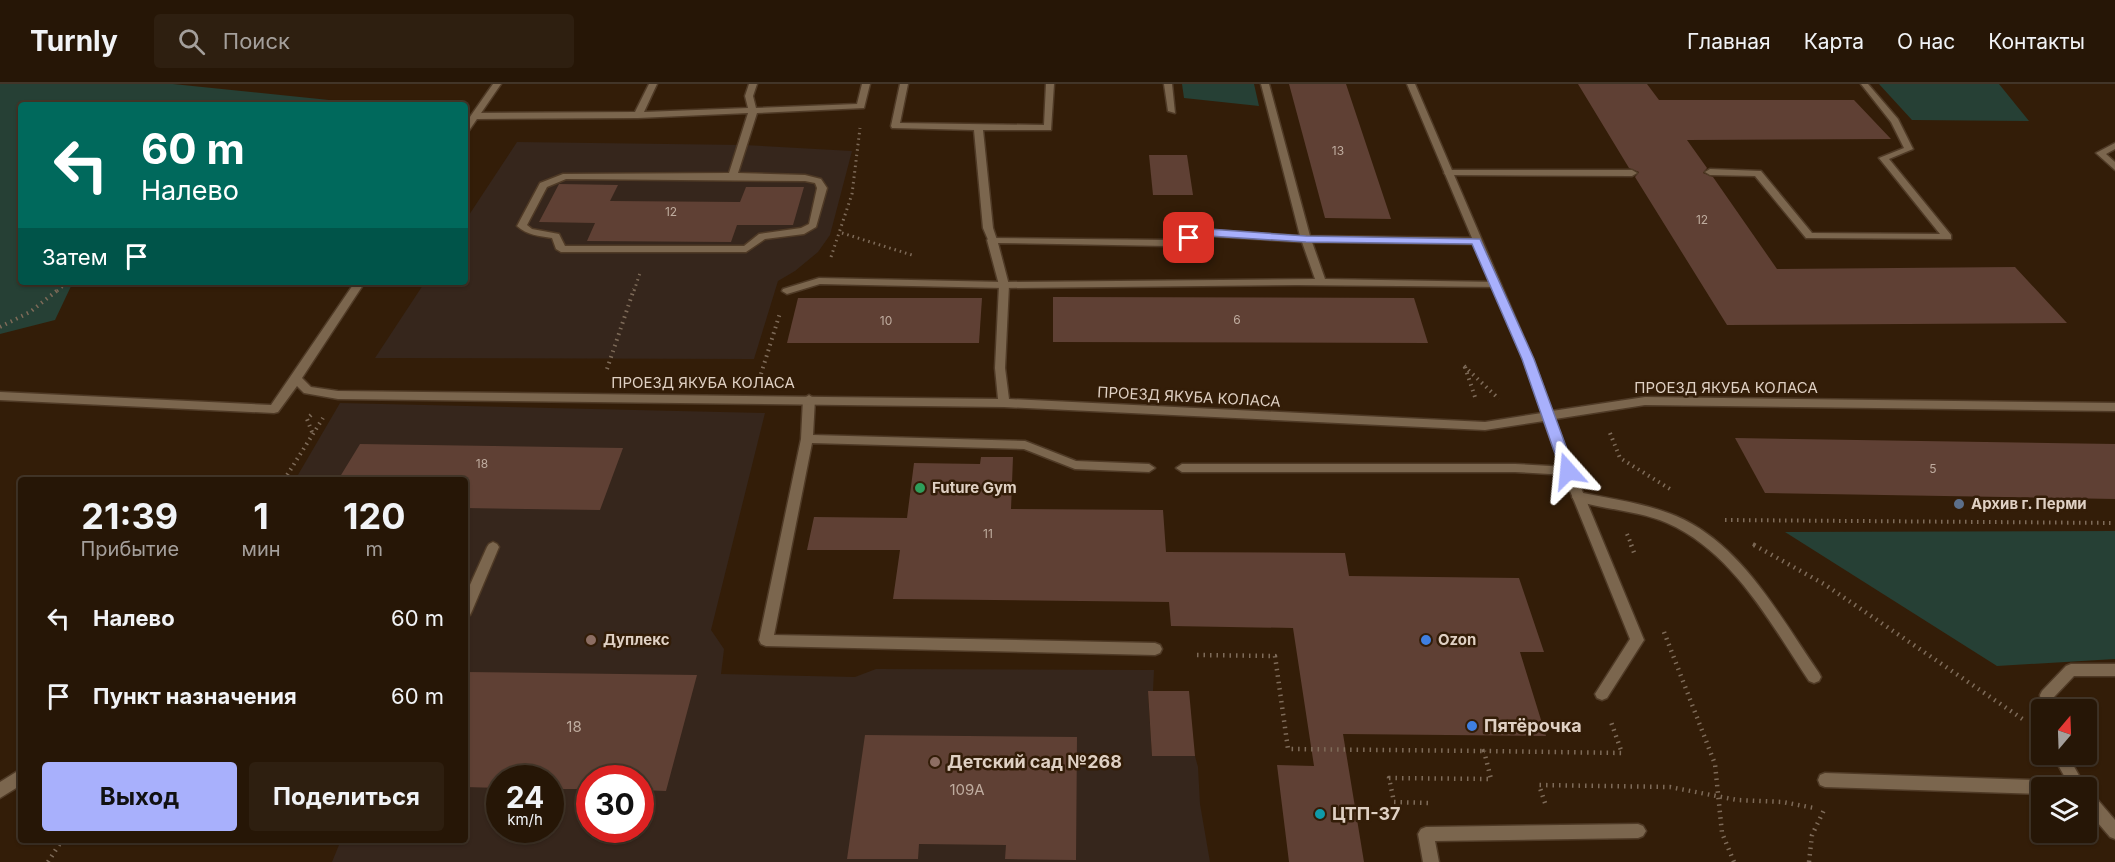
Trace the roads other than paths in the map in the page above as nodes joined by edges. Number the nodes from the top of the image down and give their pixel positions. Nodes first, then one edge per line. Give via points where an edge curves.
1 (497, 84) edge
2 (653, 84) edge
3 (753, 84) edge
4 (866, 84) edge
5 (904, 84) edge
6 (1050, 84) edge
7 (1168, 84) edge
8 (1265, 84) edge
9 (1411, 84) edge
10 (1864, 85) edge
11 (753, 111) junction
12 (1172, 111) dead end
13 (638, 115) junction
14 (475, 116) junction
15 (468, 126) edge
16 (978, 129) junction
17 (2115, 146) edge
18 (2115, 167) edge
19 (1710, 172) dead end
20 (1449, 173) junction
21 (1632, 173) dead end
22 (734, 176) junction
23 (1306, 239) junction
24 (992, 240) junction
25 (1476, 241) junction
26 (1321, 283) junction
27 (358, 285) edge
28 (1004, 285) junction
29 (1496, 285) junction
30 (787, 291) road end
31 (296, 379) junction
32 (0, 396) edge
33 (809, 399) junction
34 (1004, 403) junction
35 (2115, 407) edge
36 (1549, 415) junction
37 (807, 440) junction
38 (1149, 468) dead end
39 (1182, 468) dead end
40 (1568, 471) junction
41 (1578, 497) junction
42 (494, 547) dead end
43 (468, 604) edge
44 (1155, 649) dead end
45 (2115, 670) edge
46 (1814, 677) dead end
47 (1602, 694) road end
48 (2047, 699) edge
49 (18, 778) edge
50 (1825, 780) dead end
51 (2031, 787) edge
52 (0, 791) edge
53 (2097, 810) edge
54 (1638, 831) dead end
55 (2115, 832) edge
56 (1431, 862) edge

1 - 14 street
2 - 13 street
3 - 11 street via 749,96
4 - 11 street via 861,106
5 - 16 street via 895,126
6 - 16 street via 1048,128
7 - 12 street
8 - 23 street
9 - 20 street
10 - 19 street via 1895,121 1909,150 1883,158 1948,237 1809,236 1758,173
11 - 13 street
11 - 22 street
13 - 14 street
14 - 15 street
16 - 24 street
17 - 18 street via 2100,153
20 - 21 street
20 - 25 street
22 - 22 street via 818,181 822,188 813,225 804,231 762,236 746,249 561,249 556,236 522,226 543,185 566,176
23 - 24 street via 1209,233 1168,243
23 - 25 street
23 - 26 street
24 - 28 street
25 - 29 street
26 - 28 street
26 - 29 street
27 - 31 street
28 - 30 street via 819,281
28 - 34 street via 1000,368
29 - 36 street
31 - 32 street via 274,409
31 - 33 street, ПРОЕЗД ЯКУБА КОЛАСА via 308,390 338,394
33 - 34 street, ПРОЕЗД ЯКУБА КОЛАСА
33 - 37 street
34 - 36 street, ПРОЕЗД ЯКУБА КОЛАСА via 1485,426
35 - 36 street, ПРОЕЗД ЯКУБА КОЛАСА via 1645,401
36 - 40 street
37 - 38 street via 1025,445 1075,465
37 - 44 street via 766,640
39 - 40 street
40 - 41 street
41 - 46 street via 1639,510 1683,526 1722,554 1744,578
41 - 47 street via 1637,640
42 - 43 street
45 - 48 street via 2071,670
49 - 52 street
50 - 51 street
53 - 55 street
54 - 56 street via 1426,834

